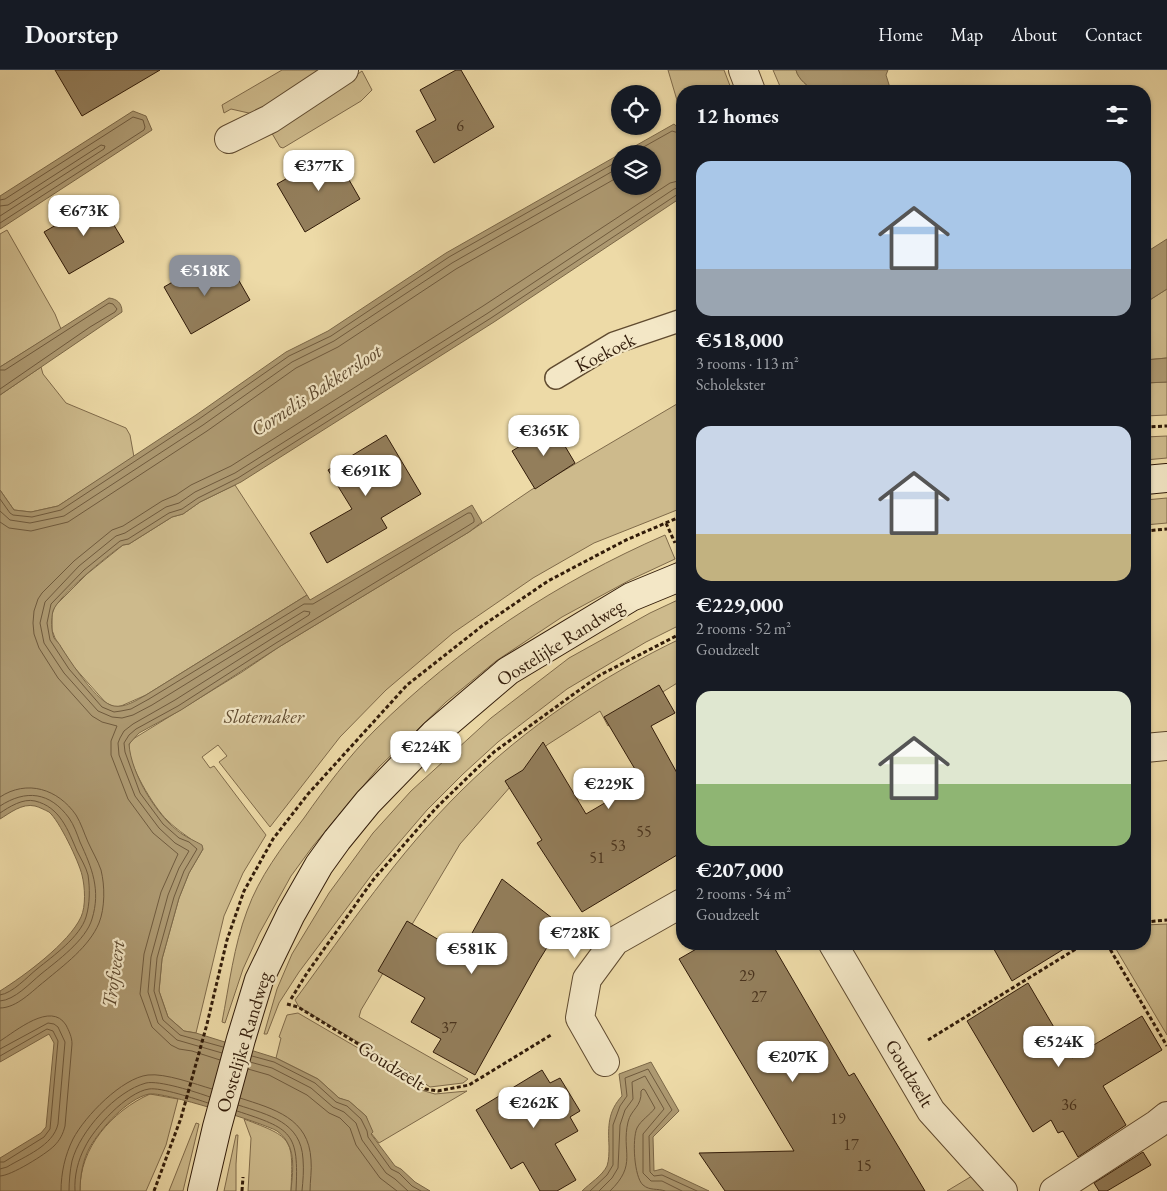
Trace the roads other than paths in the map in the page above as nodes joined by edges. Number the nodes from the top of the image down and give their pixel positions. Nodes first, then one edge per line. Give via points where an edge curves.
1 (344, 70) edge
2 (743, 70) edge
3 (748, 85) edge
4 (230, 139) dead end
5 (676, 322) edge
6 (556, 378) dead end
7 (1167, 478) edge
8 (1151, 479) edge
9 (676, 578) edge
10 (1167, 746) edge
11 (1151, 747) edge
12 (676, 906) edge
13 (837, 950) edge
14 (605, 1062) dead end
15 (1167, 1116) edge
16 (202, 1191) edge
17 (1003, 1191) edge
18 (1054, 1191) edge

1 - 4 street via 270,119
2 - 3 street
5 - 6 lane, Koekoek via 614,343
7 - 8 street
9 - 16 street, Oostelijke Randweg via 631,597 508,671 434,734 368,802 332,846 291,914 259,980
10 - 11 street
12 - 14 street via 615,941 587,979 580,1018
13 - 17 street, Goudzeelt via 931,1111
15 - 18 street

